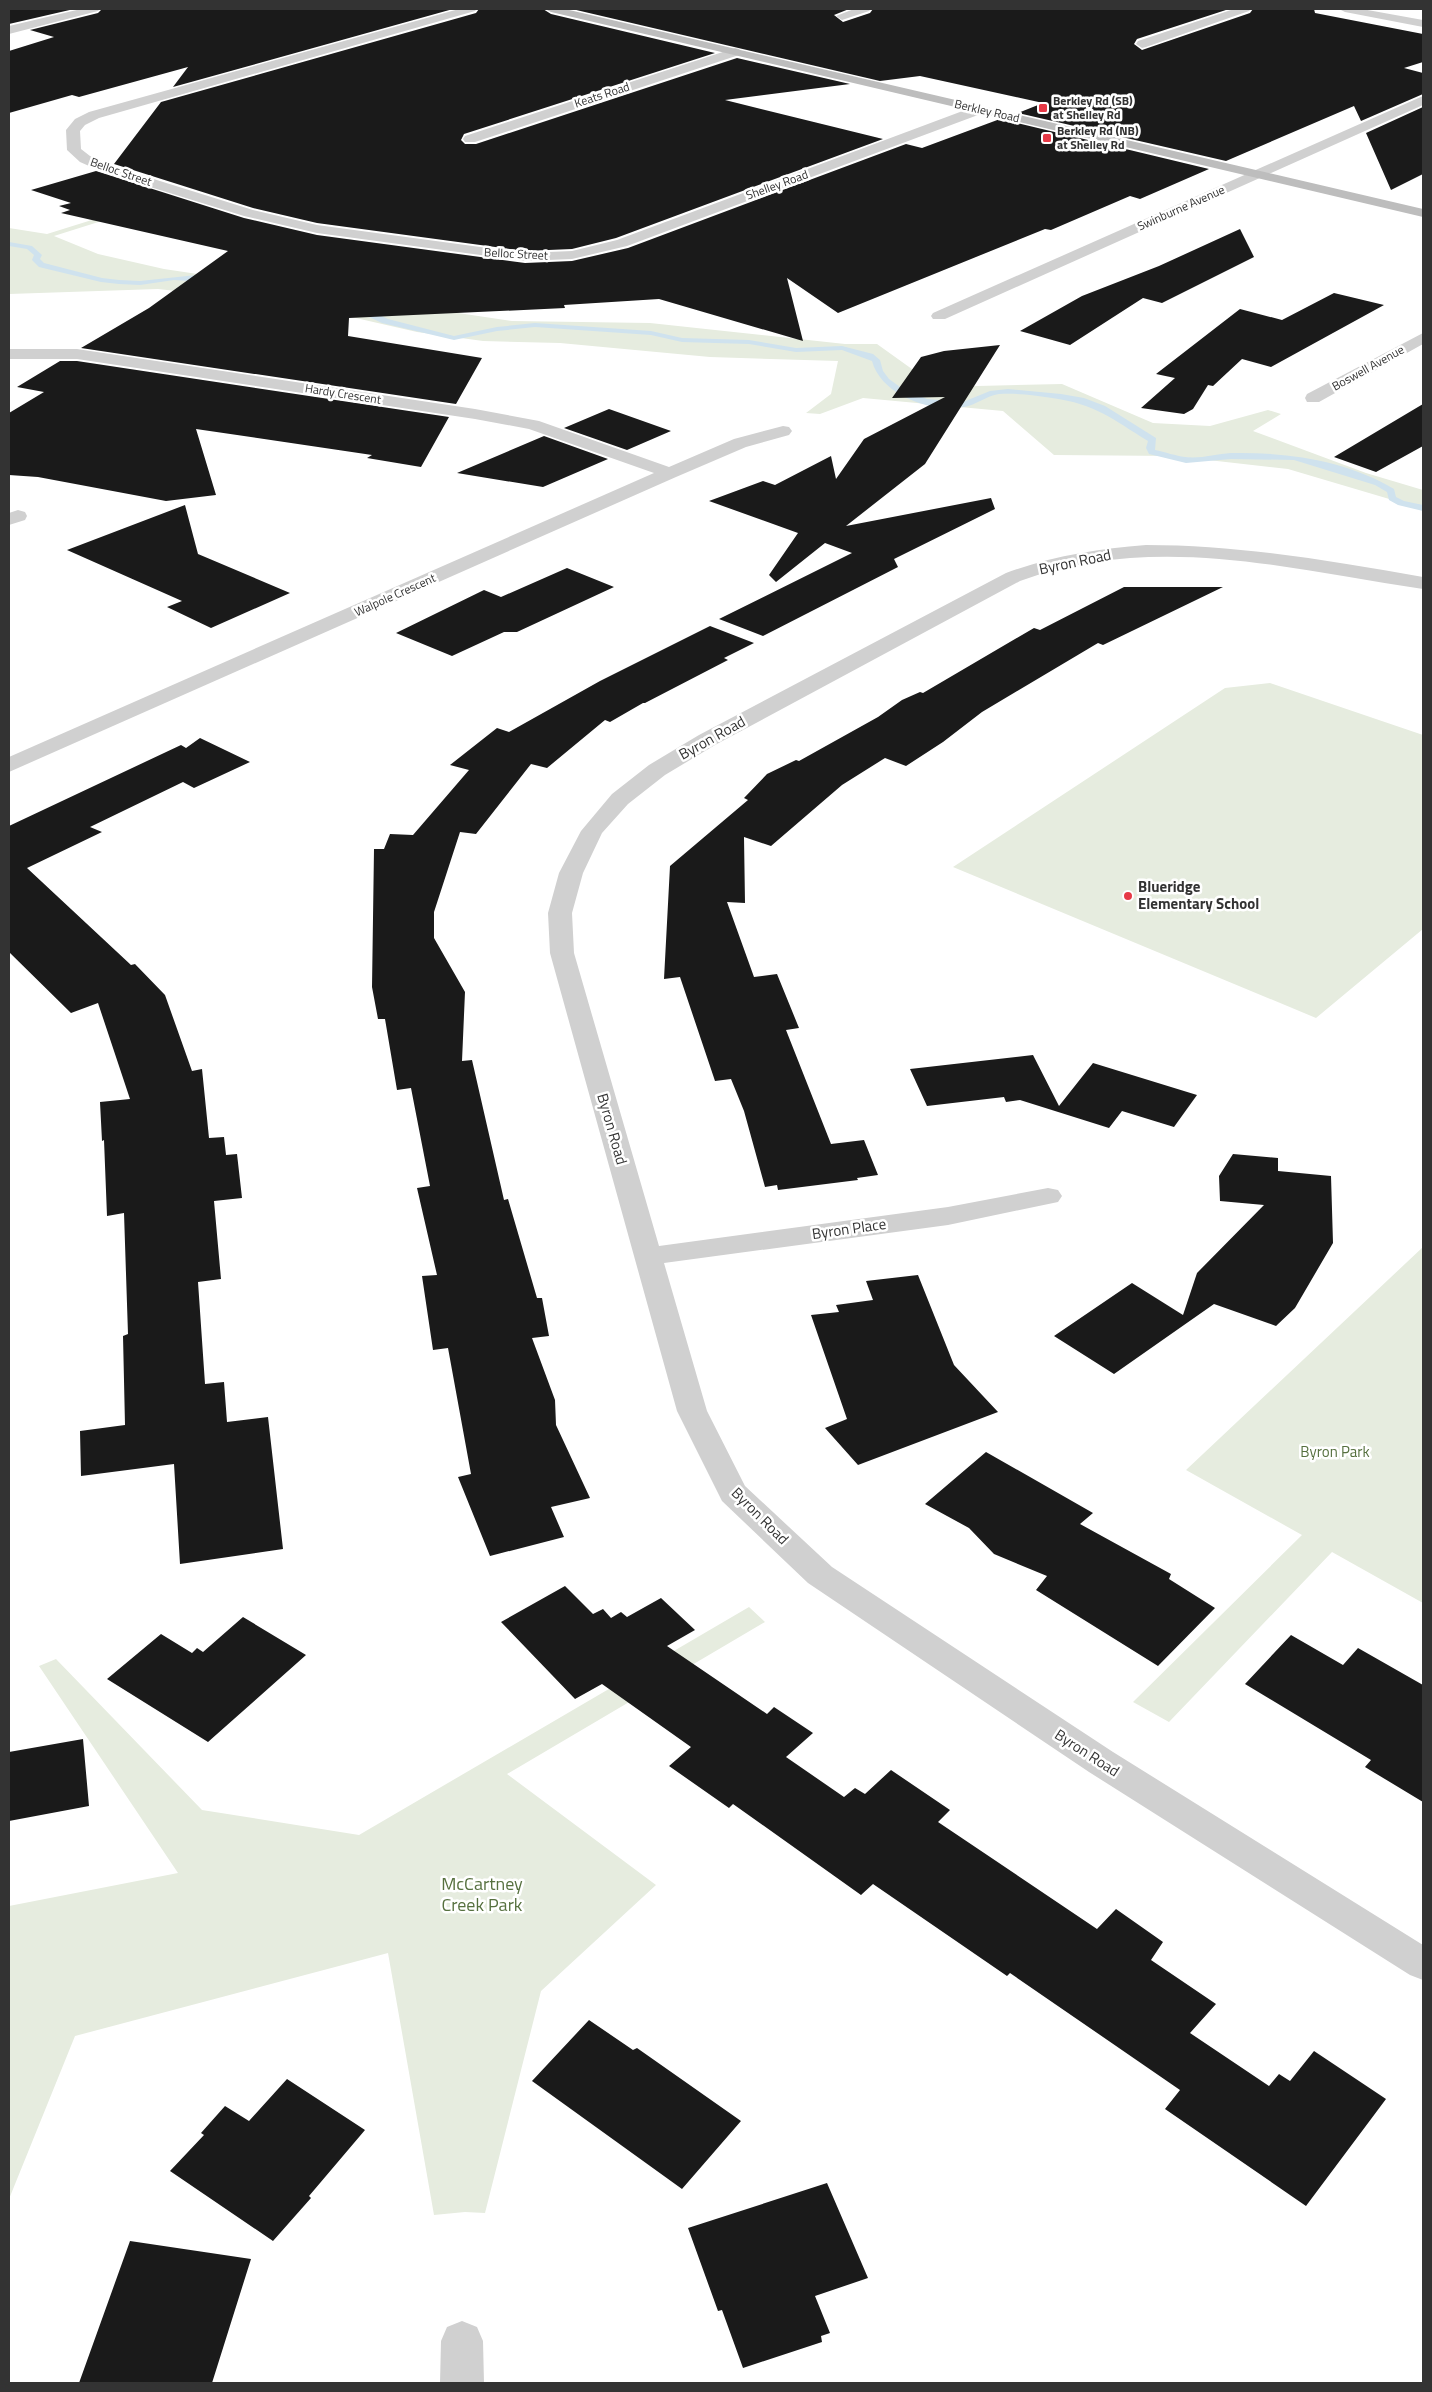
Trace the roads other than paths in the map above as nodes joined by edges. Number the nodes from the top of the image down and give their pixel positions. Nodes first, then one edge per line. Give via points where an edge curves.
1 (94, 9) edge
2 (471, 9) edge
3 (551, 9) edge
4 (865, 9) edge
5 (1245, 9) edge
6 (1345, 9) edge
7 (842, 16) dead end
8 (1423, 24) edge
9 (9, 30) edge
10 (1142, 44) dead end
11 (735, 52) junction
12 (1423, 100) edge
13 (981, 109) junction
14 (470, 139) dead end
15 (1257, 174) junction
16 (1423, 213) edge
17 (572, 255) joint
18 (939, 316) dead end
19 (1423, 338) edge
20 (9, 354) edge
21 (1313, 398) dead end
22 (783, 431) dead end
23 (670, 473) junction
24 (1423, 583) edge
25 (9, 765) edge
26 (1048, 1196) dead end
27 (648, 1256) junction
28 (1423, 1964) edge
29 (462, 2341) dead end
30 (462, 2383) edge

1 - 9 street
2 - 17 street, Belloc Street via 94,115 73,130 74,150 84,159 110,170 249,213 317,229 498,255
3 - 11 street, Berkley Road
4 - 7 street
5 - 10 street
6 - 8 street
11 - 13 street, Berkley Road
11 - 14 street, Keats Road
12 - 15 street, Swinburne Avenue
13 - 15 street, Berkley Road
13 - 17 street, Shelley Road via 622,243
15 - 16 street, Berkley Road
15 - 18 street, Swinburne Avenue
19 - 21 street, Boswell Avenue
20 - 23 street, Hardy Crescent via 77,354 475,414 533,425
22 - 23 street, Walpole Crescent via 740,443
23 - 25 street, Walpole Crescent
24 - 27 street, Byron Road via 1245,555 1196,551 1108,554 1057,562 992,586 707,740 657,770 620,800 592,832 571,873 560,913 562,953
26 - 27 street, Byron Place via 948,1216
27 - 28 street, Byron Road via 692,1411 733,1493 820,1575 1101,1762
29 - 30 street

